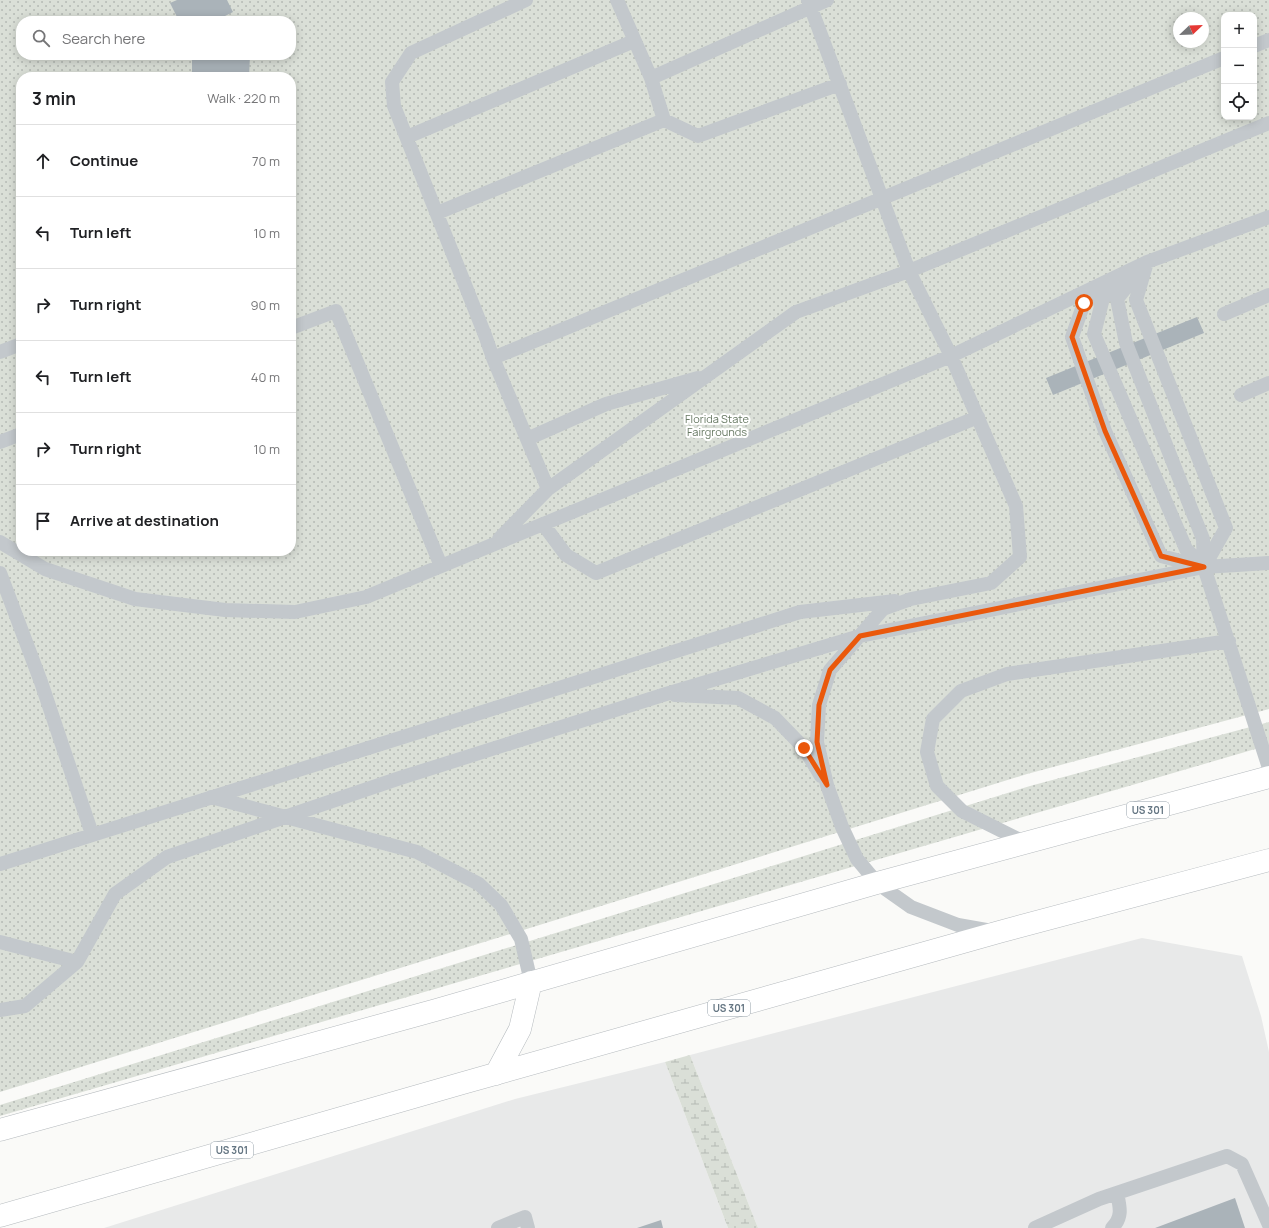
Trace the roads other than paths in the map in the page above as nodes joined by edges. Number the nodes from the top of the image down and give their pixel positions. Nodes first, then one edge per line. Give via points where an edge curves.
1 (526, 0) edge
2 (617, 0) edge
3 (827, 0) edge
4 (809, 3) edge
5 (1269, 40) edge
6 (634, 41) junction
7 (1257, 45) edge
8 (1221, 59) edge
9 (651, 78) junction
10 (840, 84) junction
11 (664, 120) junction
12 (1269, 123) edge
13 (406, 137) junction
14 (882, 199) junction
15 (437, 213) junction
16 (1269, 217) edge
17 (1147, 262) junction
18 (909, 272) junction
19 (1269, 295) edge
20 (1224, 314) dead end
21 (296, 326) edge
22 (16, 346) edge
23 (0, 352) edge
24 (951, 356) junction
25 (493, 358) junction
26 (708, 375) junction
27 (1269, 383) edge
28 (1241, 395) dead end
29 (978, 417) junction
30 (16, 436) edge
31 (526, 439) junction
32 (0, 442) edge
33 (548, 489) junction
34 (543, 524) junction
35 (0, 542) edge
36 (495, 544) junction
37 (16, 552) edge
38 (23, 556) edge
39 (1269, 563) edge
40 (441, 566) junction
41 (1204, 567) junction
42 (0, 573) edge
43 (911, 599) junction
44 (860, 636) junction
45 (1229, 641) junction
46 (666, 694) junction
47 (1269, 768) edge
48 (1269, 777) edge
49 (827, 785) junction
50 (210, 797) junction
51 (285, 817) junction
52 (92, 834) junction
53 (1026, 843) junction
54 (1269, 860) edge
55 (0, 864) edge
56 (877, 883) junction
57 (999, 932) junction
58 (0, 942) edge
59 (76, 962) junction
60 (531, 982) junction
61 (0, 1010) edge
62 (496, 1074) junction
63 (0, 1130) edge
64 (1117, 1193) junction
65 (0, 1216) edge
66 (1269, 1225) edge
67 (498, 1228) edge
68 (528, 1228) edge
69 (1035, 1228) edge
70 (1112, 1228) edge

1 - 13 lane via 411,53 392,82 394,106
2 - 6 lane
3 - 4 lane
4 - 9 lane
4 - 10 lane
5 - 7 lane
6 - 9 lane
6 - 13 lane
8 - 14 lane
9 - 11 lane
10 - 11 lane via 698,136
10 - 14 lane
11 - 15 lane
12 - 18 lane
13 - 15 lane
14 - 18 lane
14 - 25 lane
15 - 25 lane
16 - 17 lane
17 - 24 lane
17 - 41 lane via 1136,300 1226,528
17 - 41 lane via 1117,299 1126,343 1203,540
17 - 41 lane via 1103,298 1094,334 1186,549
17 - 41 lane via 1084,303 1072,337 1105,431 1161,556
18 - 24 lane
18 - 26 lane via 796,312
19 - 20 lane
21 - 40 lane via 336,311
22 - 23 lane
24 - 29 lane
24 - 34 lane
25 - 31 lane
26 - 31 lane via 606,404
26 - 33 lane
27 - 28 lane
29 - 34 lane via 596,573 566,555
29 - 43 lane via 1016,506 1020,557 991,583
30 - 32 lane
31 - 33 lane
33 - 36 lane
34 - 36 lane
35 - 37 lane
36 - 40 lane
38 - 40 lane via 45,569 134,599 225,610 295,612 366,597
39 - 41 lane
41 - 44 lane
41 - 45 lane
42 - 52 lane via 41,682
43 - 44 lane via 883,609
43 - 50 lane via 800,612
44 - 46 lane
44 - 49 lane via 830,670 819,705 817,742
45 - 47 lane
45 - 53 lane via 1007,674 961,691 933,719 927,752 937,786 962,811
46 - 49 lane via 738,698 775,718 804,748
46 - 51 lane
48 - 53 main road, US 301
49 - 56 lane via 856,859
50 - 51 lane
50 - 52 lane
51 - 59 lane via 167,857 114,894
51 - 60 lane via 417,852 479,884 501,904 521,939
52 - 55 lane
53 - 56 main road, US 301
54 - 57 main road, US 301
56 - 57 lane via 911,907 958,925
56 - 60 main road, US 301
57 - 62 main road, US 301
58 - 59 lane
59 - 61 lane via 25,1006
60 - 62 main road via 520,1029
60 - 63 main road, US 301
62 - 65 main road, US 301
64 - 66 lane via 1227,1156 1242,1164
64 - 69 lane
64 - 70 lane via 1120,1207 1118,1221
67 - 68 lane via 525,1217

